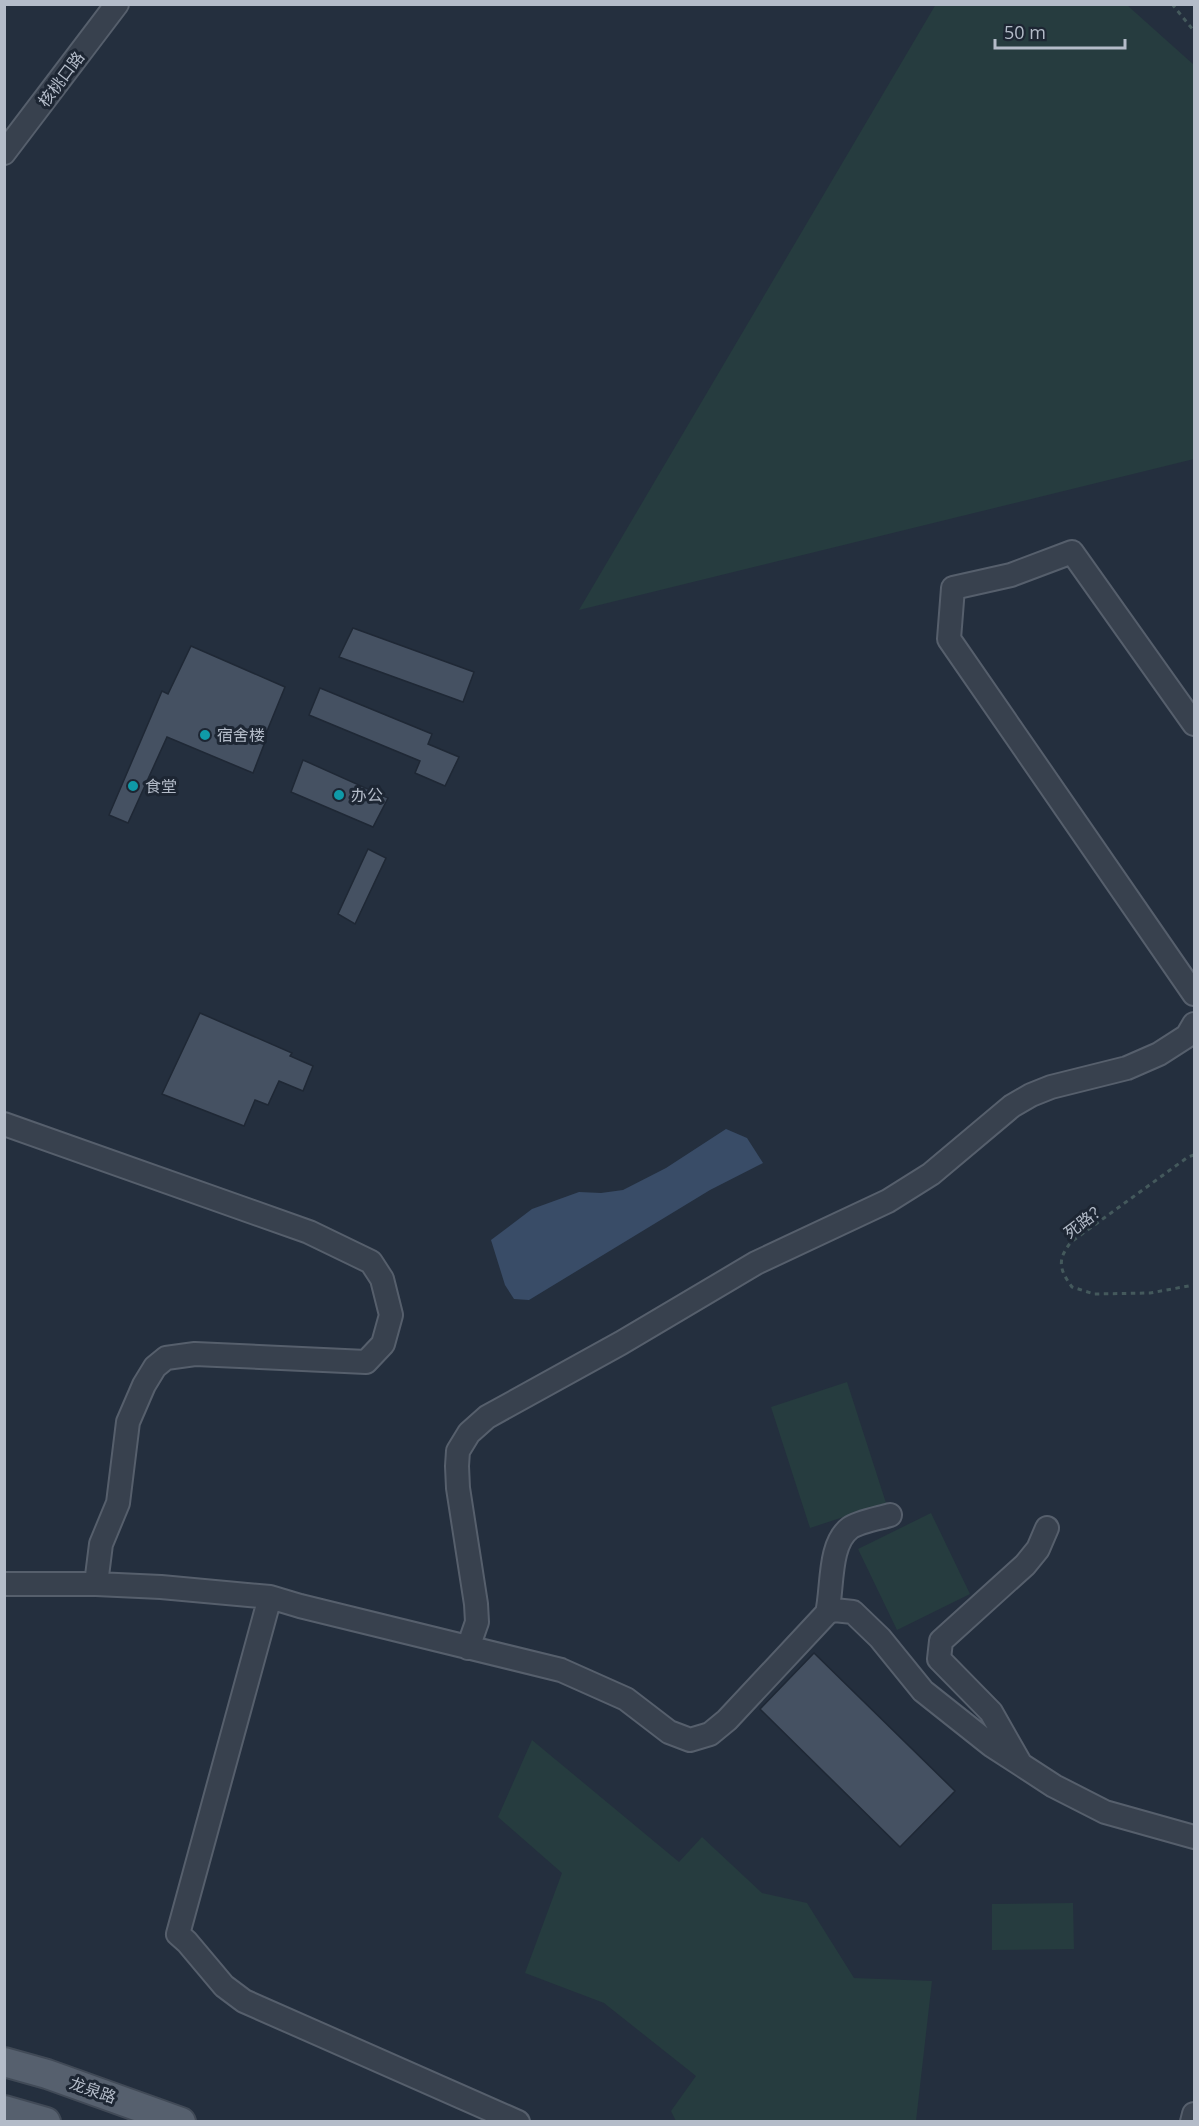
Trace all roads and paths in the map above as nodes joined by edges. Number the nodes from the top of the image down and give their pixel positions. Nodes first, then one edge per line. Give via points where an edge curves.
1 (117, 4) edge
2 (1172, 4) edge
3 (1194, 31) edge
4 (4, 153) edge
5 (1194, 724) edge
6 (1194, 994) edge
7 (1194, 1024) edge
8 (4, 1124) edge
9 (1194, 1155) edge
10 (1194, 1285) edge
11 (891, 1515) dead end
12 (1047, 1528) dead end
13 (4, 1584) edge
14 (96, 1584) junction
15 (270, 1597) junction
16 (827, 1613) junction
17 (468, 1648) junction
18 (1021, 1765) junction
19 (1194, 1837) edge
20 (4, 2062) edge
21 (4, 2110) edge
22 (1194, 2114) edge
23 (46, 2121) edge
24 (181, 2121) edge
25 (518, 2121) edge
26 (1192, 2121) edge

1 - 4 street, 核桃口路
2 - 3 path
5 - 6 street via 1072,552 1011,574 953,588 949,639
7 - 17 street via 1187,1036 1127,1068 1031,1095 1012,1106 931,1174 888,1201 756,1263 487,1418 469,1433 458,1451 457,1466 476,1604 477,1622
8 - 14 street via 309,1232 371,1262 387,1294 391,1315 383,1344 366,1362 195,1354 166,1358 155,1367 128,1422 118,1503 101,1544
9 - 10 path, 死路？ via 1071,1242 1061,1260 1072,1287 1094,1294 1150,1293
11 - 16 street via 850,1528 839,1542
12 - 18 street via 1025,1565 941,1641 939,1659 991,1712
13 - 14 street
14 - 15 street
15 - 17 street
15 - 25 street via 178,1934 224,1986 244,2001
16 - 17 street via 727,1720 710,1734 690,1740 669,1732 626,1699 561,1670
16 - 18 street via 853,1612 923,1691
18 - 19 street via 1105,1812
20 - 24 main road, 龙泉路
21 - 23 main road
22 - 26 street

